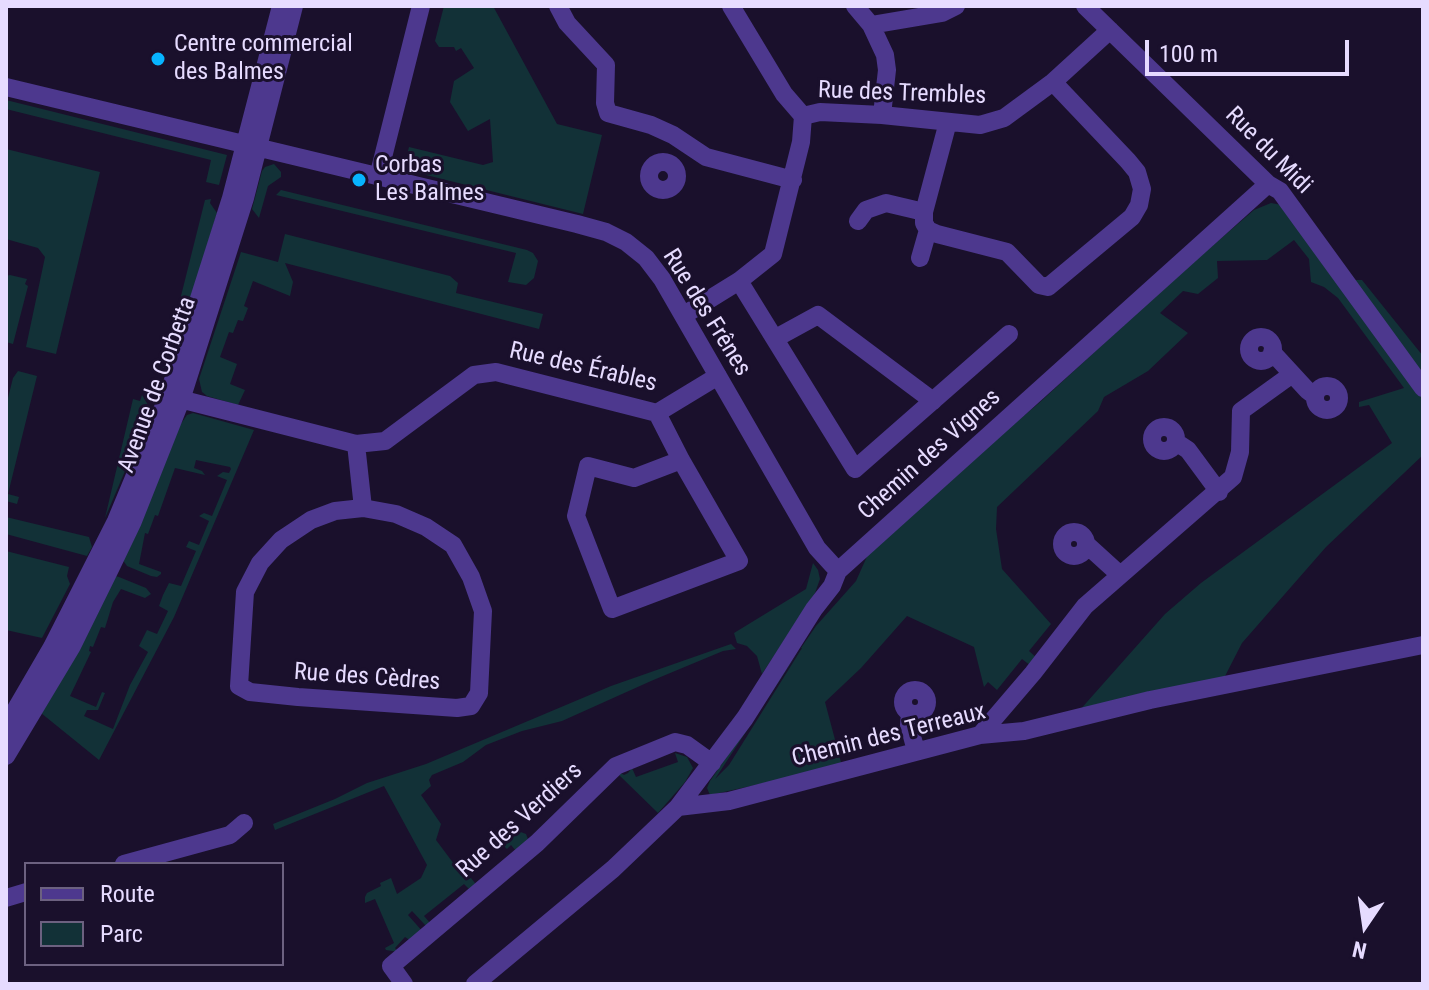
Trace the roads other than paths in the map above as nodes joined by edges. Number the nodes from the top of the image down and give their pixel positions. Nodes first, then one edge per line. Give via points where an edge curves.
1 (281, 6) edge
2 (294, 6) edge
3 (421, 6) edge
4 (558, 6) edge
5 (731, 6) edge
6 (855, 6) edge
7 (956, 6) edge
8 (1085, 6) edge
9 (871, 25) junction
10 (1110, 30) junction
11 (1053, 82) junction
12 (6, 87) edge
13 (882, 115) junction
14 (803, 116) junction
15 (948, 122) junction
16 (673, 135) junction
17 (252, 147) junction
18 (666, 162) dead end
19 (378, 177) junction
20 (793, 180) junction
21 (1268, 184) junction
22 (858, 221) dead end
23 (926, 221) junction
24 (920, 258) dead end
25 (739, 281) junction
26 (684, 315) junction
27 (1009, 334) dead end
28 (776, 338) junction
29 (1272, 352) dead end
30 (1291, 375) junction
31 (718, 376) junction
32 (1423, 388) edge
33 (1315, 396) dead end
34 (174, 398) junction
35 (933, 401) junction
36 (657, 413) junction
37 (1176, 442) dead end
38 (356, 444) junction
39 (681, 460) junction
40 (1219, 492) junction
41 (363, 508) junction
42 (1086, 544) dead end
43 (838, 571) junction
44 (1119, 574) junction
45 (1423, 645) edge
46 (14, 693) edge
47 (910, 713) dead end
48 (6, 726) edge
49 (980, 735) junction
50 (916, 751) junction
51 (6, 756) edge
52 (712, 763) junction
53 (678, 807) junction
54 (244, 823) dead end
55 (131, 862) edge
56 (404, 984) edge
57 (475, 984) edge

1 - 17 street, Avenue de Corbetta
2 - 17 street, Avenue de Corbetta
3 - 19 street
4 - 16 street via 606,65 608,113
5 - 14 street
6 - 9 street
7 - 9 street
8 - 10 street, Rue du Midi
9 - 13 street via 887,70
10 - 11 street, Rue des Trembles
10 - 21 street, Rue du Midi
11 - 15 street, Rue des Trembles via 1004,118 980,125
11 - 23 street via 1137,172 1142,189 1132,217 1048,287 1039,285 1007,252 937,234
12 - 17 street, Rue des Frênes
13 - 14 street, Rue des Trembles
13 - 15 street, Rue des Trembles
14 - 20 street
15 - 23 street
16 - 18 street
16 - 20 street via 706,157
17 - 19 street, Rue des Frênes
17 - 34 street, Avenue de Corbetta via 211,312
19 - 26 street, Rue des Frênes via 606,232 646,258
20 - 25 street via 773,254
21 - 32 street, Rue du Midi via 1280,191
21 - 43 street, Chemin des Vignes
22 - 23 street via 866,210 886,203
23 - 24 street
25 - 26 street
25 - 28 street
26 - 31 street, Rue des Frênes
27 - 35 street
28 - 35 street via 818,315
28 - 35 street via 855,469
29 - 30 street
30 - 33 street
30 - 40 street via 1241,411 1240,452 1233,477
31 - 36 street, Rue des Érables
31 - 43 street, Rue des Frênes via 817,548
34 - 38 street, Rue des Érables
34 - 46 street, Avenue de Corbetta via 52,647
34 - 51 street, Avenue de Corbetta via 133,521 72,646
36 - 38 street, Rue des Érables via 496,372 474,375 385,441
36 - 39 street
37 - 40 street
38 - 41 street
39 - 39 street via 739,561 612,609 576,516 588,466 634,478
40 - 44 street
41 - 41 street, Rue des Cèdres via 426,527 453,545 471,577 483,611 479,693 471,706 298,697 239,686 245,592 260,563 281,540 311,520
42 - 44 street
43 - 52 street, Chemin des Vignes
44 - 49 street via 1085,606
45 - 49 street, Chemin des Terreaux via 1024,731
46 - 48 street, Avenue de Corbetta
47 - 50 street
49 - 50 street, Chemin des Terreaux
50 - 53 street, Chemin des Terreaux via 729,801
52 - 53 street, Chemin des Vignes
52 - 56 street, Rue des Verdiers via 675,742 616,766 537,843 391,966
53 - 57 street via 602,879
54 - 55 street via 230,835

